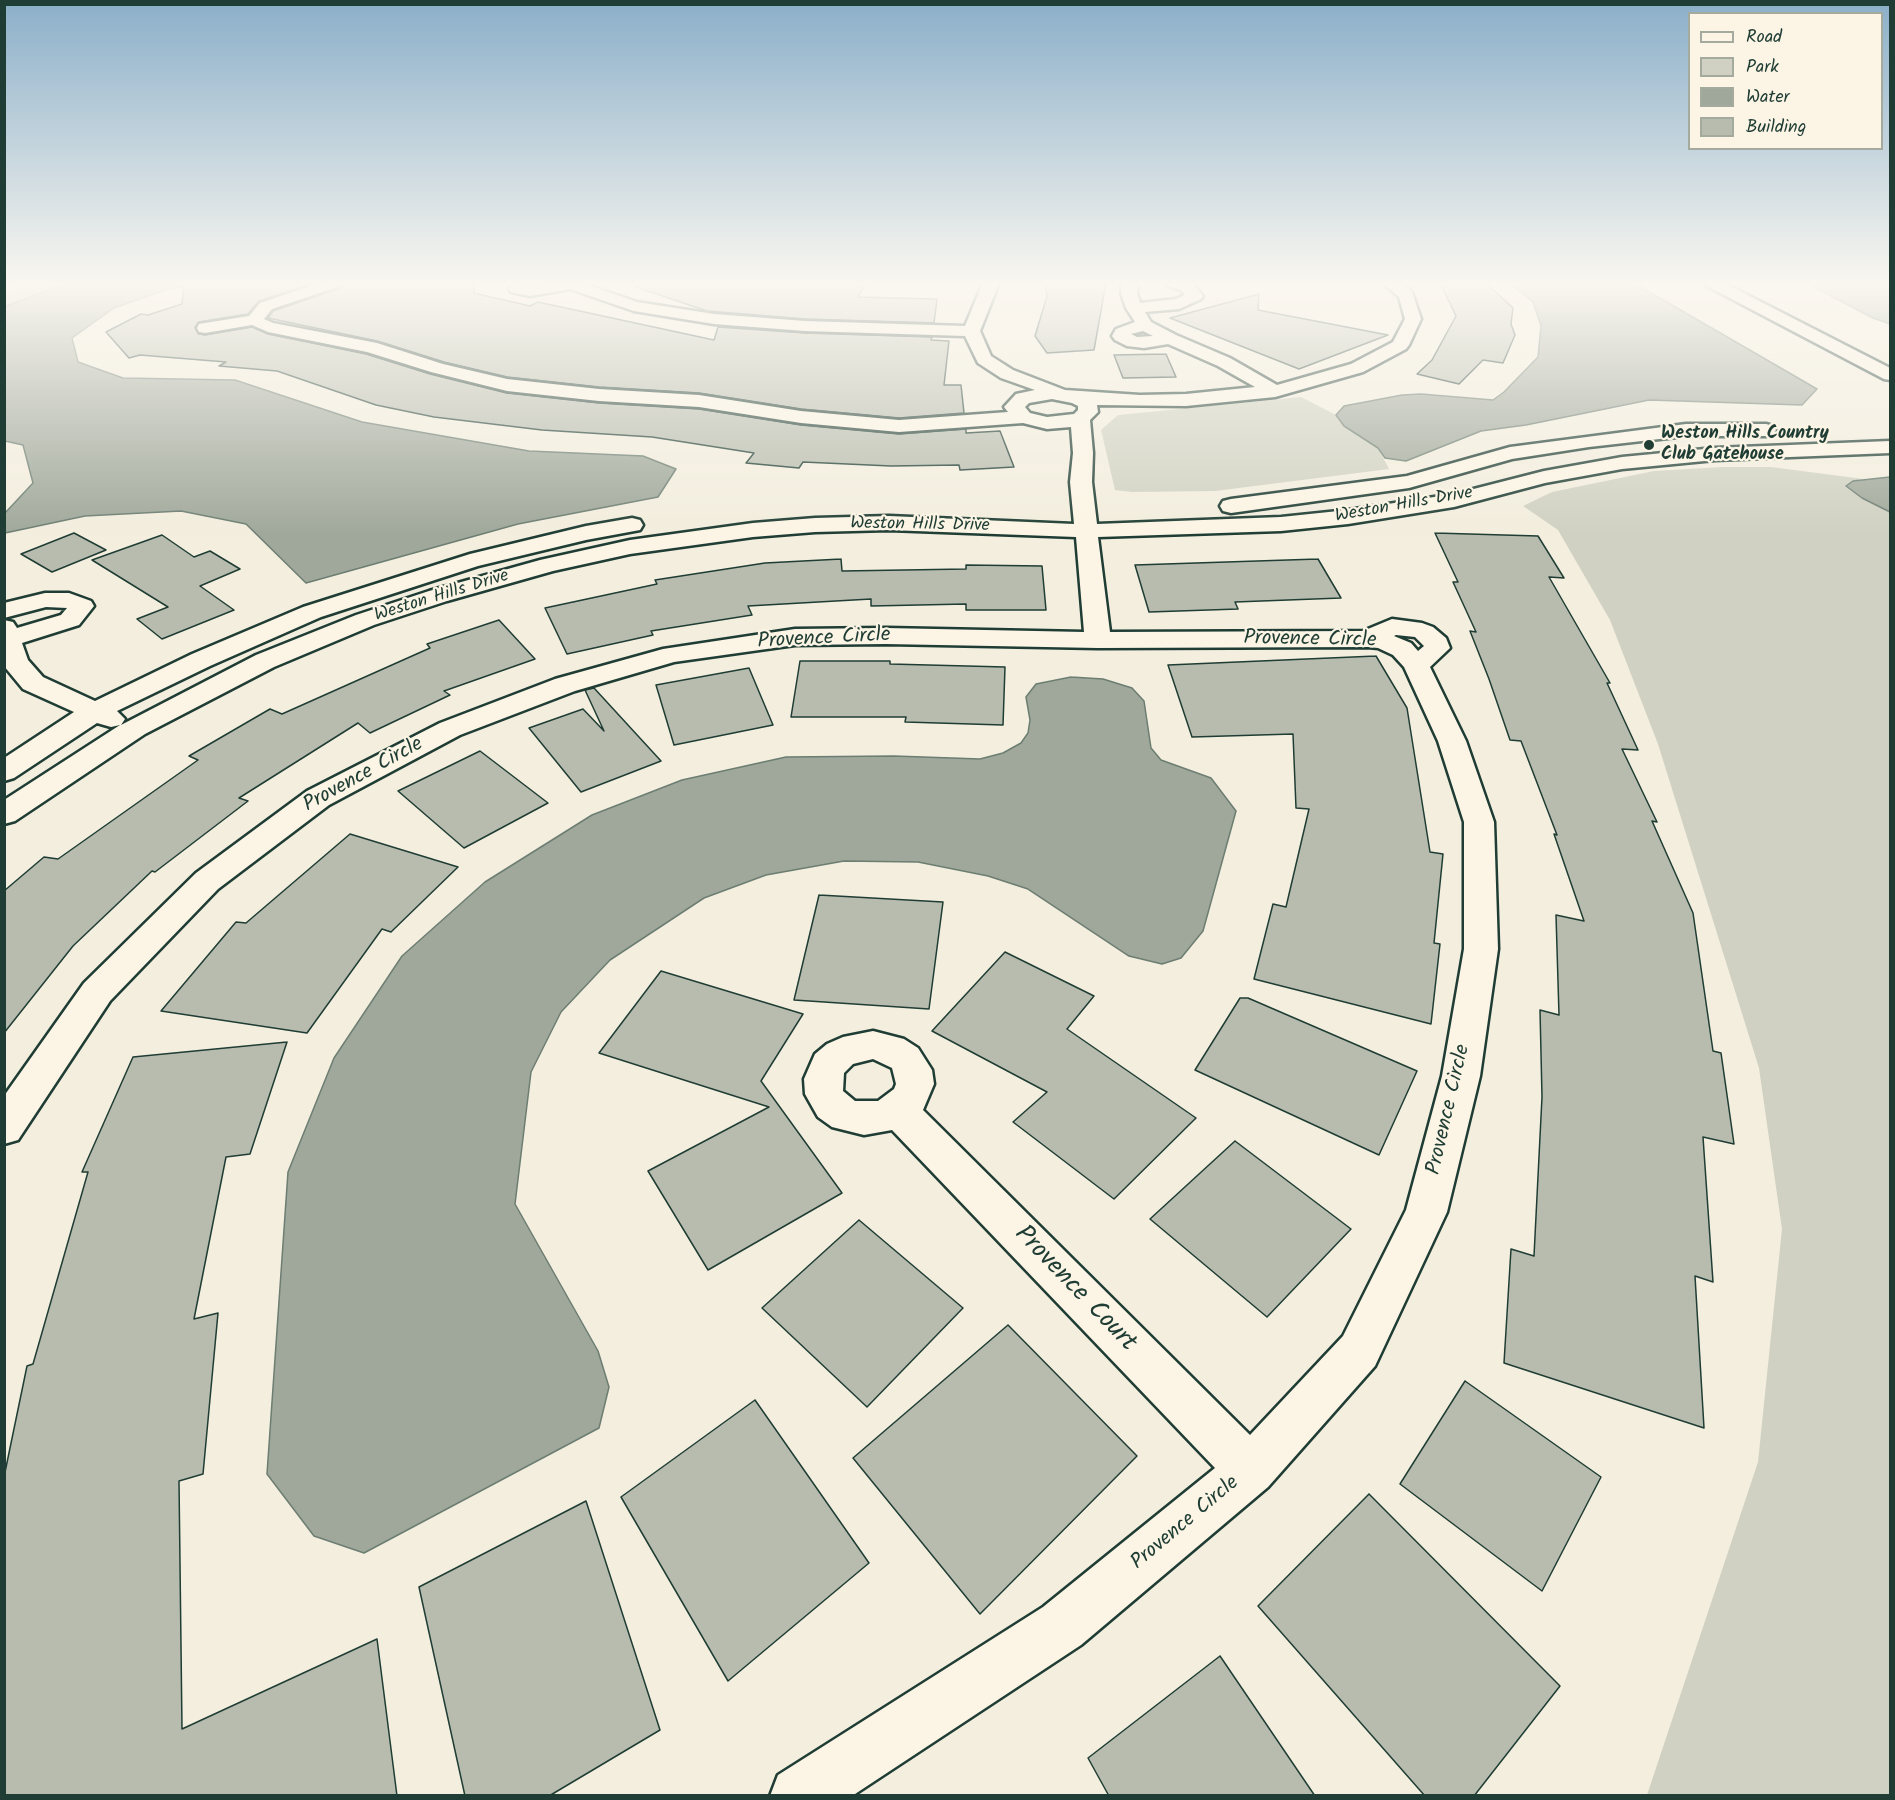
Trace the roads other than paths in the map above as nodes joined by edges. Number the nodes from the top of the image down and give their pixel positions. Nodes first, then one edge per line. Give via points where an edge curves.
1 (433, 367) edge
2 (996, 367) edge
3 (1233, 367) edge
4 (1359, 367) edge
5 (1875, 367) edge
6 (1007, 374) junction
7 (1890, 375) edge
8 (1275, 391) junction
9 (1076, 405) junction
10 (1023, 411) junction
11 (1791, 430) dead end
12 (1890, 447) edge
13 (1083, 453) junction
14 (695, 516) dead end
15 (661, 521) dead end
16 (1086, 521) junction
17 (4, 611) edge
18 (6, 635) edge
19 (1098, 640) junction
20 (94, 712) junction
21 (135, 728) junction
22 (4, 772) edge
23 (4, 814) edge
24 (898, 1110) dead end
25 (4, 1128) edge
26 (1251, 1470) junction
27 (799, 1796) edge

1 - 10 street via 507,385 699,401 801,417 899,426
2 - 6 street
3 - 8 street
4 - 8 street
5 - 7 street
6 - 9 street
6 - 10 street
8 - 9 street
9 - 10 street via 1064,422
9 - 10 street via 1035,394
9 - 13 street
10 - 13 street via 1063,431
11 - 16 street, Weston Hills Drive via 1686,430 1589,441 1510,453 1410,482
12 - 16 street, Weston Hills Drive via 1715,454 1622,463 1544,477 1454,500 1281,524
13 - 16 street via 1081,482
14 - 16 street, Weston Hills Drive via 824,504 901,503
15 - 20 street, Weston Hills Drive via 586,533 470,561 389,586 312,612
16 - 19 street
16 - 21 street, Weston Hills Drive via 815,525 630,547 515,574 365,620 265,661
17 - 18 street via 45,600 69,600 82,606 70,620
18 - 20 street via 15,662 33,683
19 - 25 street, Provence Circle via 795,637 672,655 565,685 450,729 318,798 207,882 97,992
19 - 26 street, Provence Circle via 1368,639 1394,644 1416,665 1452,741 1479,822 1481,949 1461,1076 1426,1212 1359,1351
20 - 21 street
20 - 22 street, Weston Hills Drive
21 - 23 street, Weston Hills Drive
24 - 26 street, Provence Court
26 - 27 street, Provence Circle via 1062,1626

